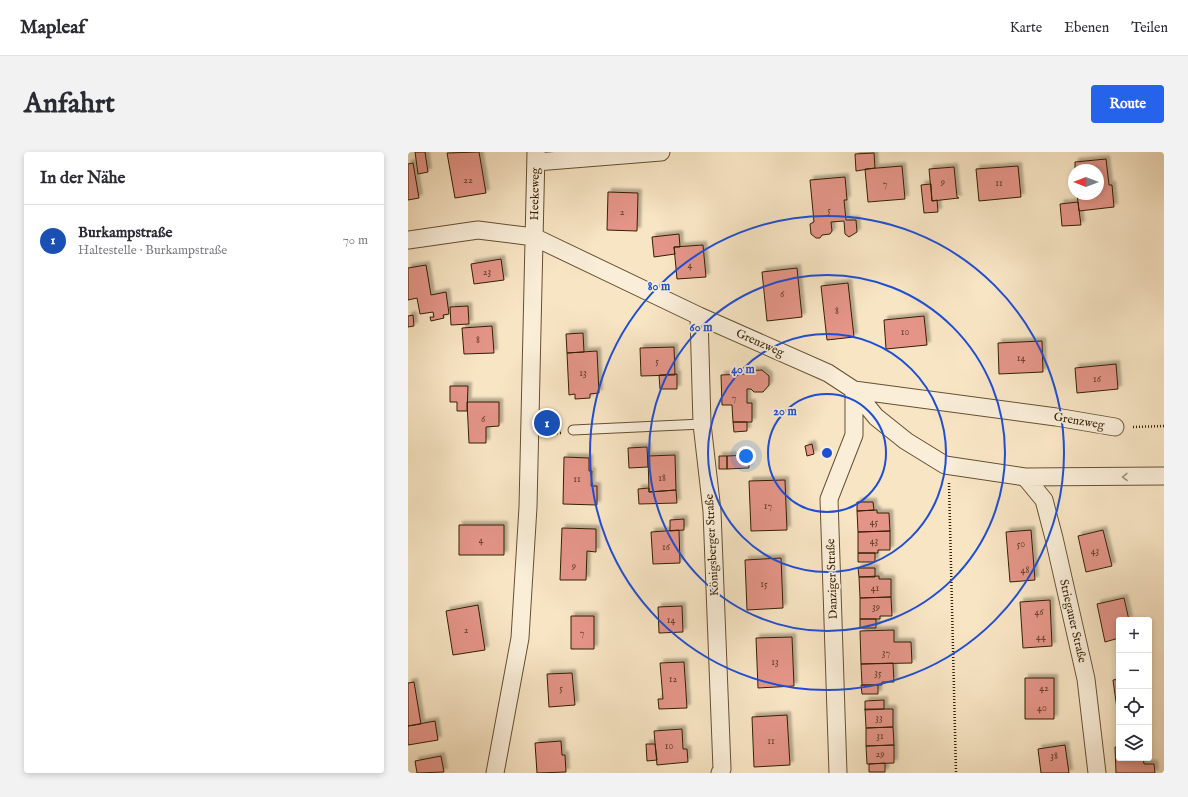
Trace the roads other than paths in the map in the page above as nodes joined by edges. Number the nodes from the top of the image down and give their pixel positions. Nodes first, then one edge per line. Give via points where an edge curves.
1 (662, 152) edge
2 (536, 157) edge
3 (534, 236) junction
4 (408, 240) edge
5 (699, 316) junction
6 (854, 390) junction
7 (702, 424) junction
8 (1114, 427) road end
9 (573, 430) dead end
10 (1164, 476) edge
11 (1025, 477) junction
12 (495, 773) edge
13 (720, 773) edge
14 (838, 773) edge
15 (1097, 773) edge

1 - 2 street
2 - 3 street, Heekeweg
3 - 4 street, Grenzweg via 478,230
3 - 5 street, Grenzweg
3 - 12 street, Heekeweg via 528,507 520,638
5 - 6 street, Grenzweg via 828,373
5 - 7 street, Königsberger Straße
6 - 8 street, Grenzweg
6 - 11 street, Grenzweg via 876,417 906,441 945,465
6 - 14 street, Danziger Straße via 854,435 829,499
7 - 9 lane
7 - 13 street, Königsberger Straße via 712,511 722,769
10 -> 11 street, Grenzweg
11 - 15 street, Striegauer Straße via 1044,500 1054,538 1086,679

